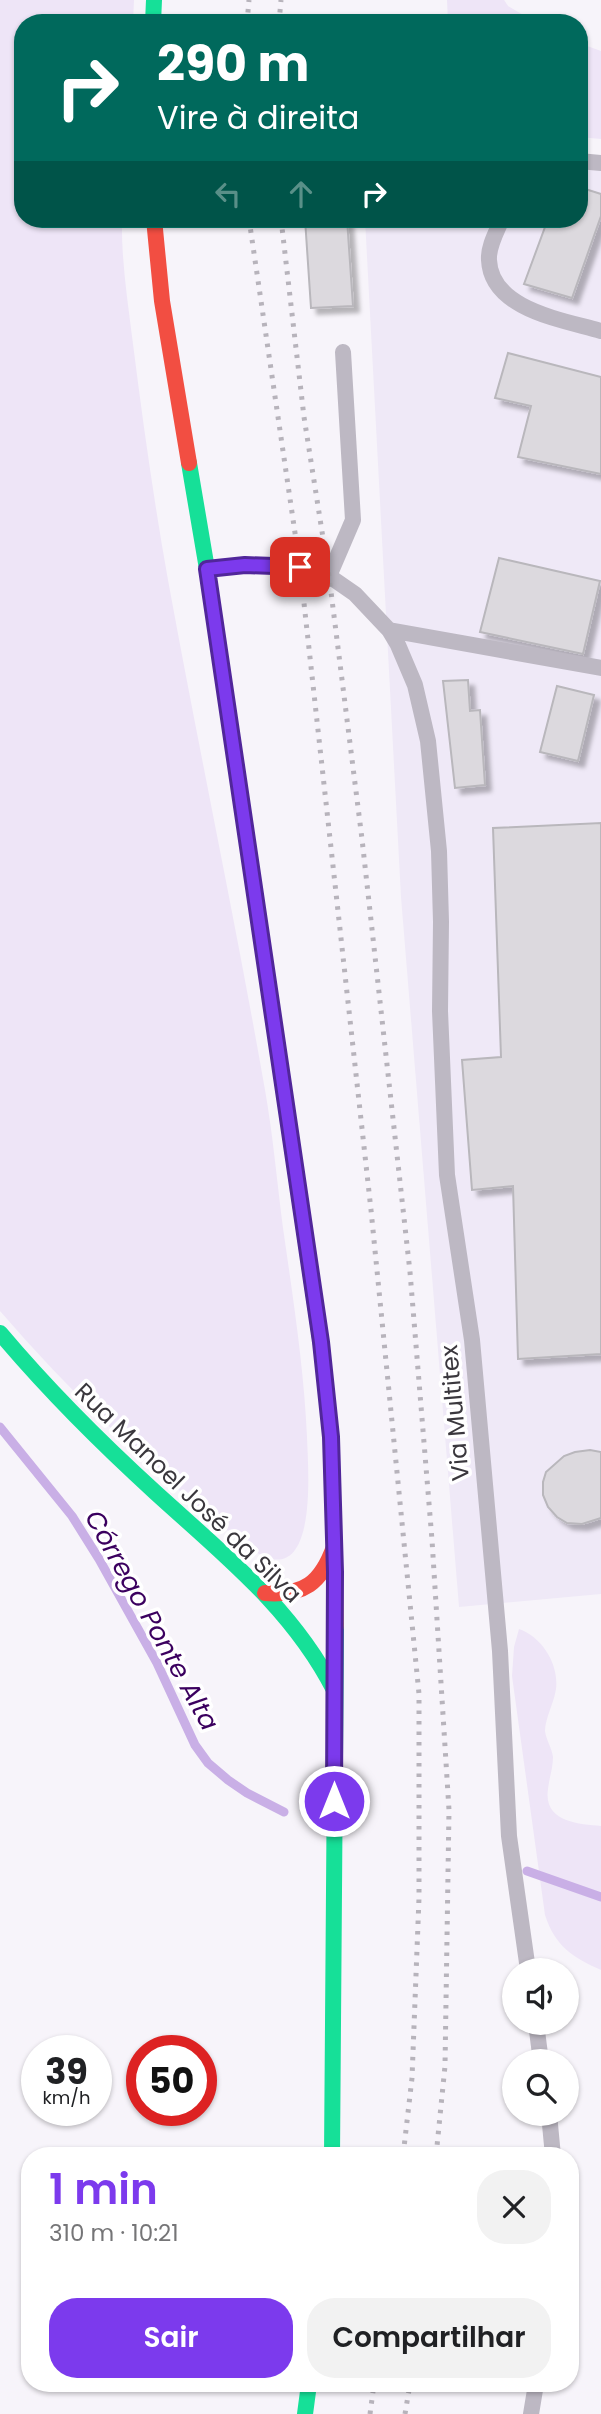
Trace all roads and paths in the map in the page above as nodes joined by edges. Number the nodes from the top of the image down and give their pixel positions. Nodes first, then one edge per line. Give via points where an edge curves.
1 (155, 228) edge
2 (498, 228) edge
3 (601, 331) edge
4 (343, 352) dead end
5 (207, 569) junction
6 (330, 576) junction
7 (389, 630) junction
8 (601, 668) edge
9 (0, 1333) edge
10 (334, 1547) junction
11 (265, 1593) junction
12 (335, 1692) junction
13 (526, 1958) edge
14 (550, 2126) edge
15 (332, 2147) edge
16 (552, 2147) edge
17 (308, 2392) edge
18 (535, 2392) edge
19 (304, 2414) edge
20 (531, 2414) edge

1 - 5 main road via 162,301
2 - 3 lane via 489,260 503,291 522,306
4 - 6 lane via 353,520
5 - 6 lane via 300,567
5 - 10 main road via 321,1342 331,1437
6 - 7 lane, Via Multitex
7 - 8 lane
7 - 13 lane, Via Multitex via 415,685 428,741 439,851 447,1175 473,1353 500,1651 509,1836
9 - 11 main road, Rua Manoel José da Silva via 72,1414
10 - 11 main road via 319,1578 303,1589 283,1595
10 - 12 main road
11 - 12 main road, Rua Manoel José da Silva via 310,1648
12 - 15 main road
14 - 16 lane
17 - 19 main road
18 - 20 lane

